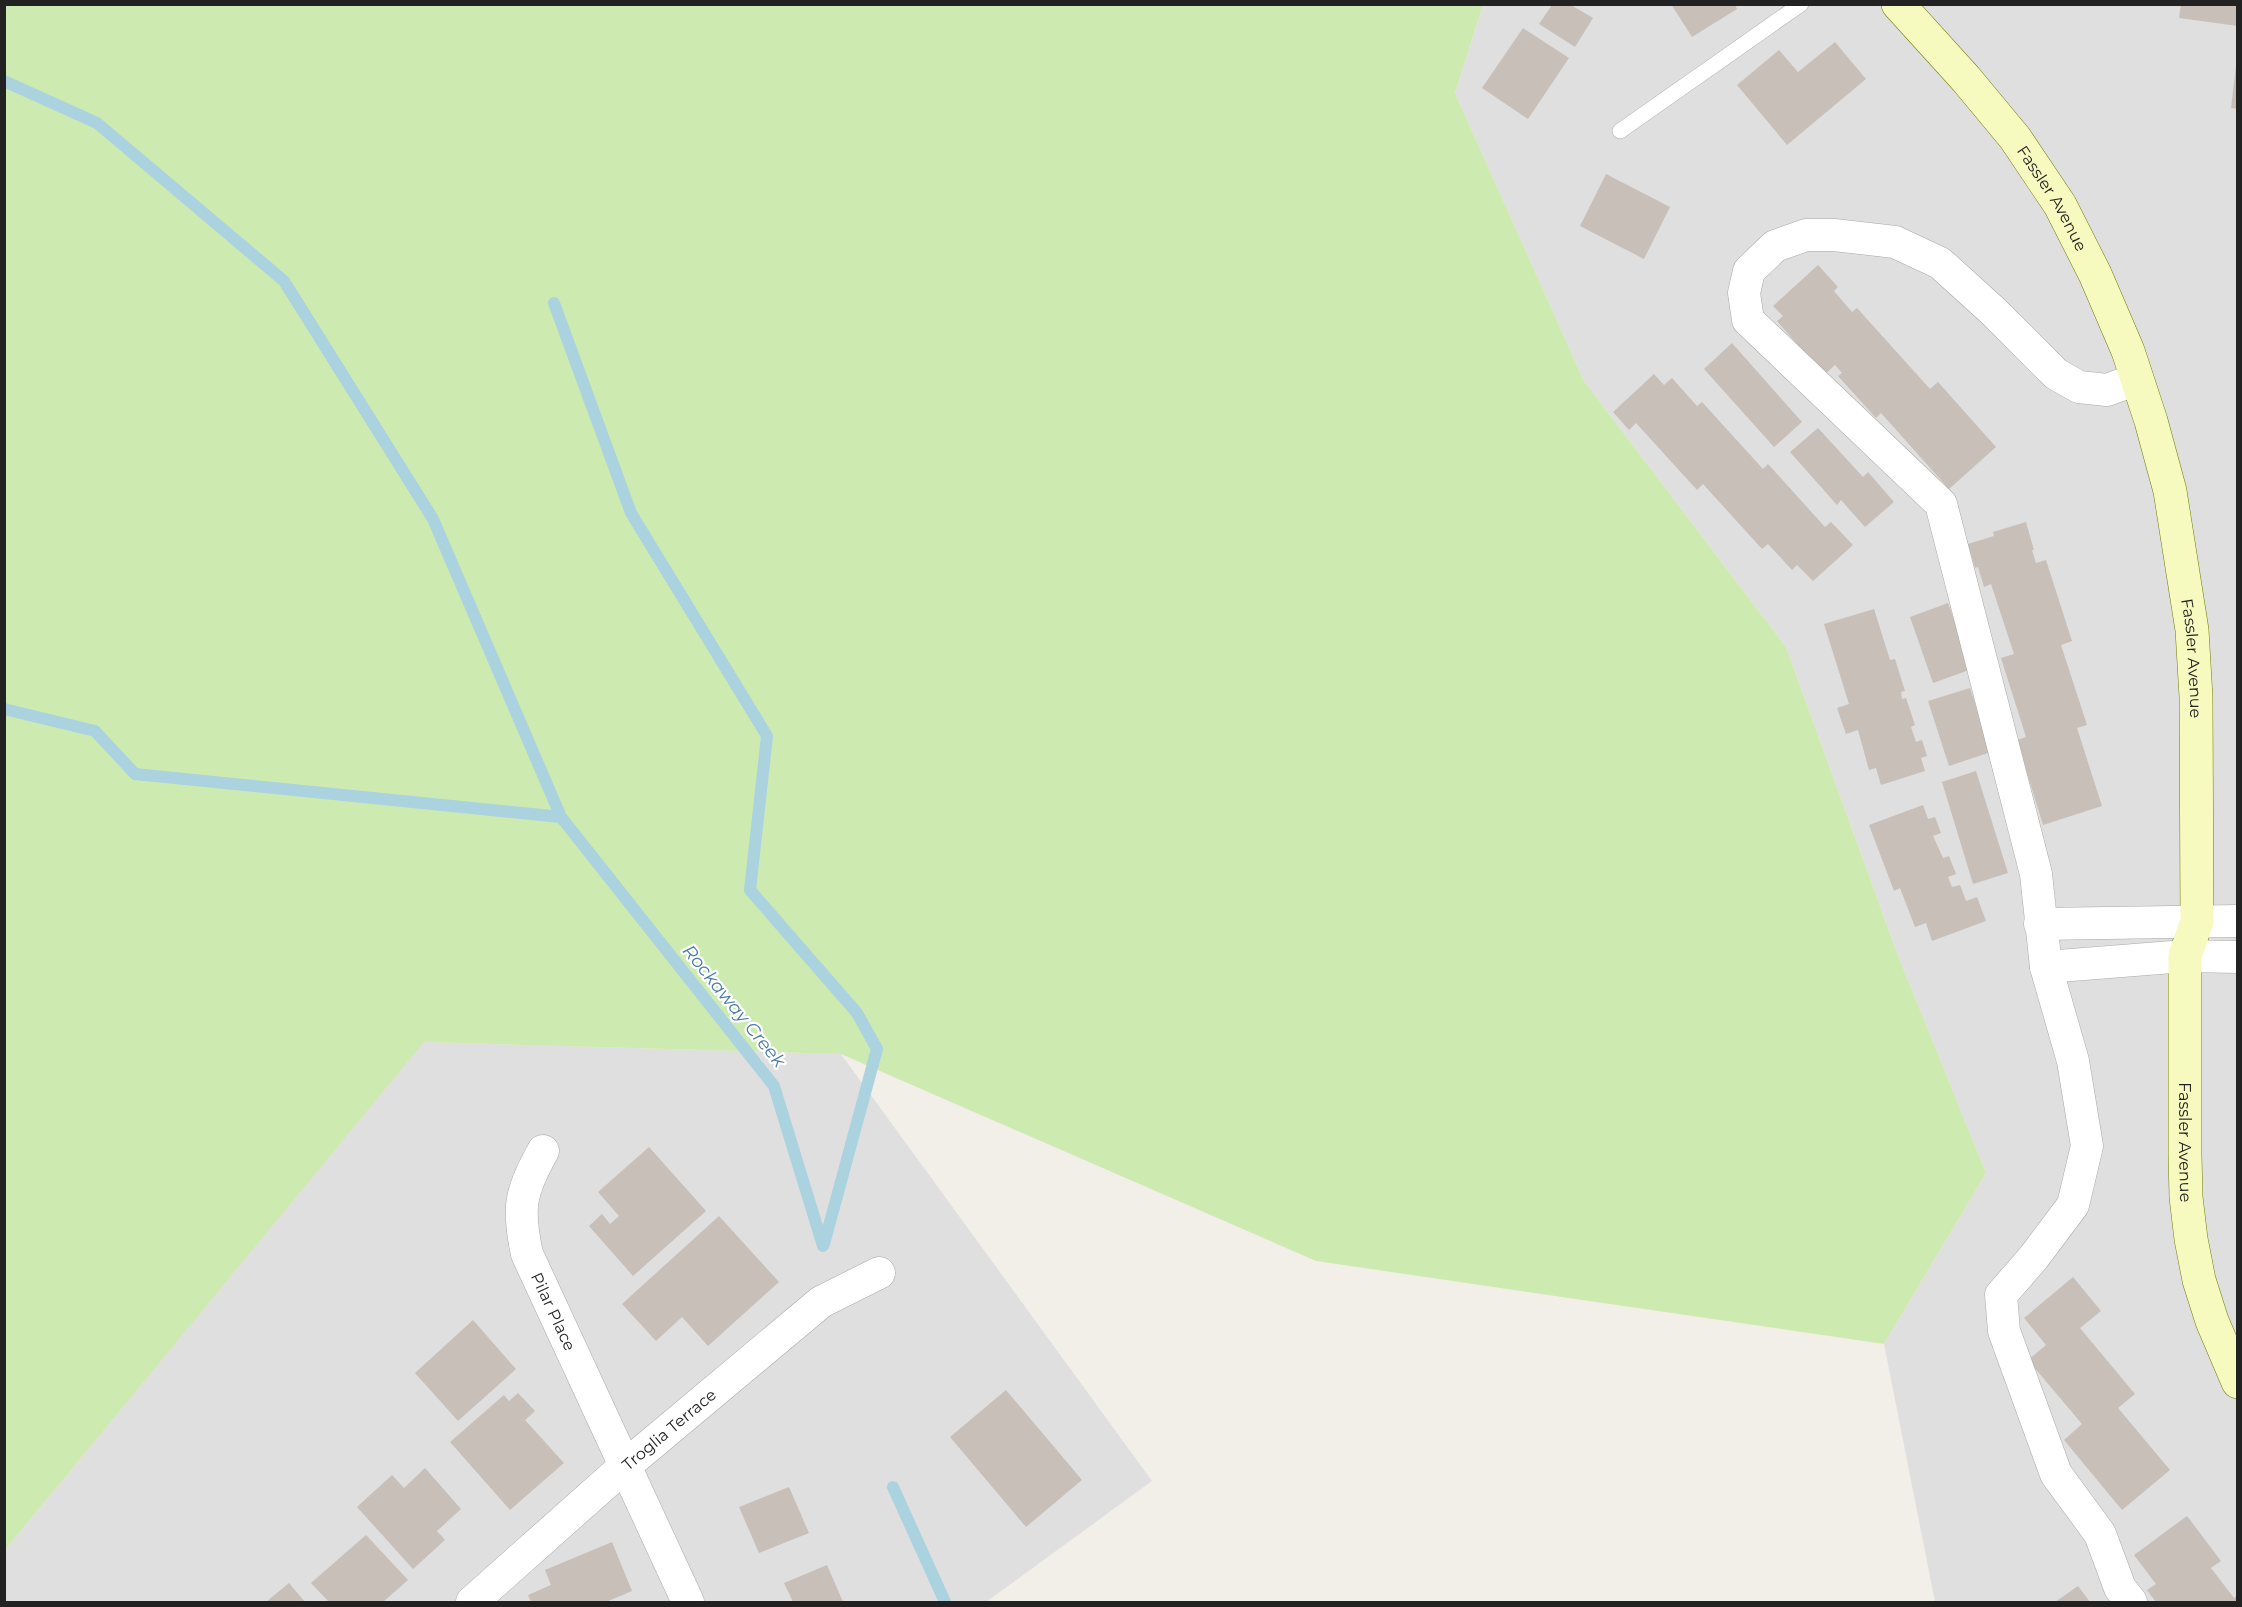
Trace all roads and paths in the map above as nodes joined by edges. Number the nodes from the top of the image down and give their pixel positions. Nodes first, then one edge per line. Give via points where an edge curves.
1 (1801, 4) edge
2 (1898, 4) edge
3 (1620, 131) dead end
4 (2137, 380) junction
5 (2196, 921) junction
6 (2238, 921) edge
7 (2040, 924) junction
8 (2185, 956) junction
9 (2238, 957) edge
10 (2046, 967) junction
11 (543, 1151) dead end
12 (879, 1273) dead end
13 (2238, 1382) edge
14 (625, 1466) junction
15 (472, 1602) edge
16 (687, 1602) edge
17 (2131, 1602) edge

1 - 3 lane
2 - 4 street, Fassler Avenue via 2015,138 2060,205 2095,274
4 - 5 street, Fassler Avenue via 2170,491 2192,630 2196,697
4 - 7 street via 2107,390 2079,387 2056,374 1940,263 1895,242 1806,235 1775,246 1749,271 1744,293 1749,320 1941,504 2036,874
5 - 6 street
5 - 7 street
5 - 8 street, Fassler Avenue
7 - 10 street
8 - 9 street
8 - 10 street
8 - 13 street, Fassler Avenue via 2185,1155 2191,1239 2211,1321
10 - 17 street via 2073,1061 2087,1146 2073,1205 2001,1295 2004,1331 2056,1474 2100,1534 2120,1588
11 - 14 street, Pilar Place via 521,1201 527,1254
12 - 14 street, Troglia Terrace via 822,1302
14 - 15 street, Troglia Terrace
14 - 16 street, Pilar Place

